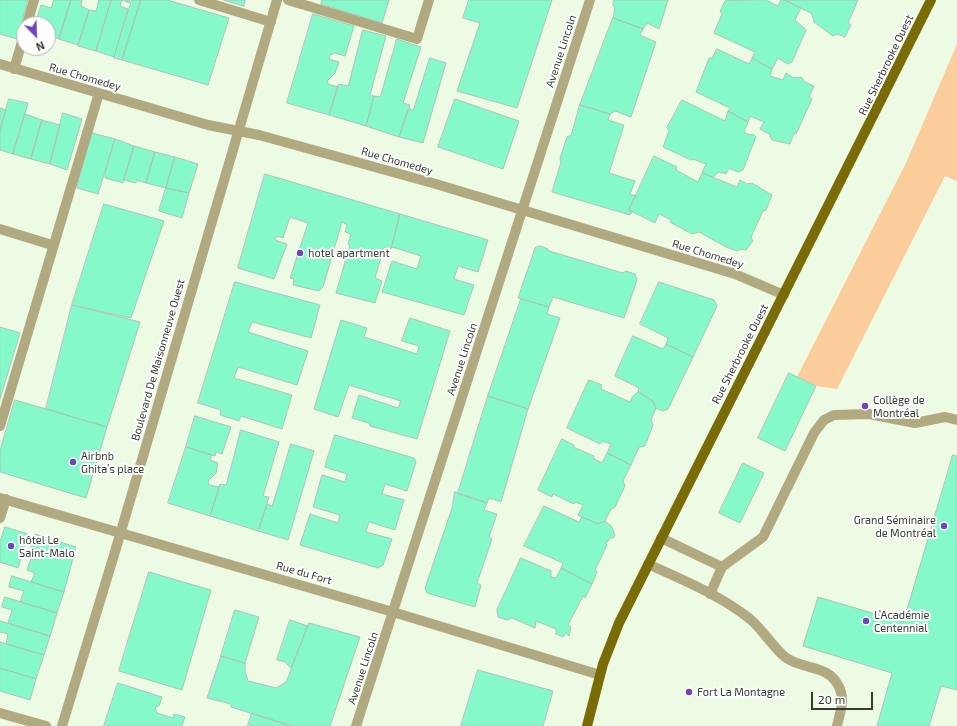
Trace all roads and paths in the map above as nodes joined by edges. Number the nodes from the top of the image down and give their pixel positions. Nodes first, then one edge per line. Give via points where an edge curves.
1 (34, 0) edge
2 (199, 0) edge
3 (277, 0) edge
4 (288, 0) edge
5 (429, 0) edge
6 (590, 0) edge
7 (931, 0) edge
8 (29, 16) edge
9 (271, 22) junction
10 (18, 56) edge
11 (0, 64) edge
12 (14, 69) junction
13 (99, 93) junction
14 (239, 131) junction
15 (523, 211) junction
16 (0, 229) edge
17 (52, 245) junction
18 (784, 295) junction
19 (957, 420) edge
20 (0, 426) edge
21 (3, 498) edge
22 (0, 518) edge
23 (120, 533) junction
24 (661, 538) junction
25 (648, 564) junction
26 (722, 567) junction
27 (710, 594) junction
28 (393, 612) junction
29 (600, 675) junction
30 (0, 713) edge
31 (46, 726) edge
32 (62, 726) edge
33 (356, 726) edge
34 (587, 726) edge
35 (836, 726) edge

1 - 8 street
2 - 9 street
3 - 9 street, Boulevard De Maisonneuve Ouest
4 - 5 street via 417,39
6 - 15 street, Avenue Lincoln
7 - 18 main road, Rue Sherbrooke Ouest
9 - 14 street, Boulevard De Maisonneuve Ouest
10 - 12 street
11 - 12 street, Rue Chomedey
12 - 13 street, Rue Chomedey
13 - 14 street, Rue Chomedey via 208,125
13 - 17 street
14 - 15 street, Rue Chomedey via 424,181
14 - 23 street, Boulevard De Maisonneuve Ouest
15 - 18 street, Rue Chomedey via 734,274
15 - 28 street, Avenue Lincoln
16 - 17 street
17 - 20 street
18 - 24 main road, Rue Sherbrooke Ouest
19 - 26 street via 945,417 915,423 869,414 829,416 814,433 763,537
21 - 22 street
21 - 23 street, Rue du Fort
23 - 28 street, Rue du Fort
23 - 32 street, Boulevard De Maisonneuve Ouest
24 - 25 main road, Rue Sherbrooke Ouest
24 - 26 street
25 - 27 street
25 - 29 main road, Rue Sherbrooke Ouest via 619,623
26 - 27 street
27 - 35 street via 730,604 751,620 785,657 824,671 834,679 840,689 842,702
28 - 29 street, Rue du Fort
28 - 33 street, Avenue Lincoln
29 - 34 main road, Rue Sherbrooke Ouest
30 - 31 street

